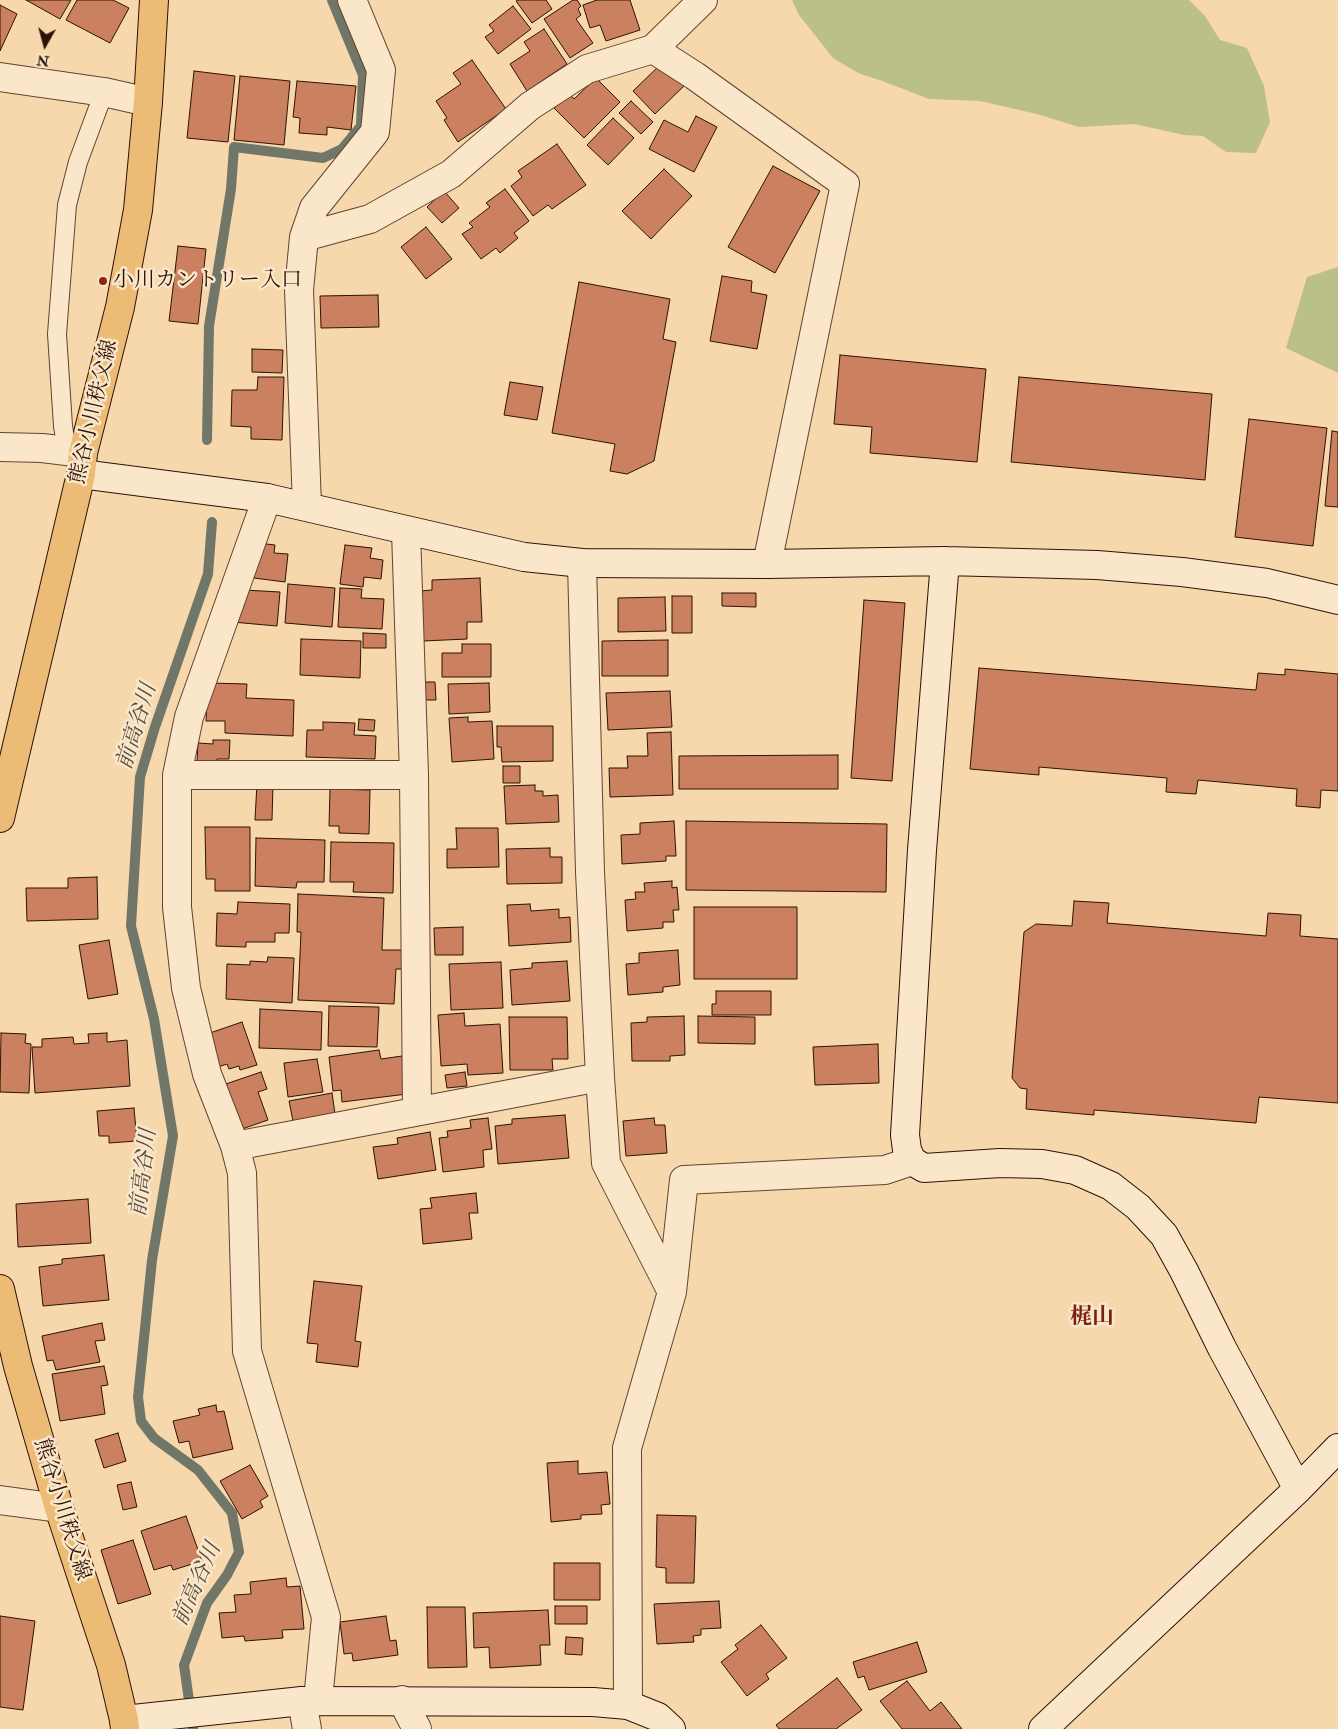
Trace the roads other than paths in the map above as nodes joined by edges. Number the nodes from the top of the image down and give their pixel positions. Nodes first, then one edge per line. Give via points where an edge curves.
1 (154, 0) edge
2 (352, 0) edge
3 (703, 0) edge
4 (653, 49) junction
5 (0, 77) edge
6 (104, 92) junction
7 (148, 102) junction
8 (304, 237) junction
9 (0, 447) edge
10 (77, 459) junction
11 (266, 498) junction
12 (307, 506) junction
13 (406, 531) junction
14 (945, 561) junction
15 (582, 563) junction
16 (767, 564) junction
17 (1338, 600) edge
18 (177, 775) junction
19 (414, 775) junction
20 (0, 818) edge
21 (600, 1078) junction
22 (418, 1111) junction
23 (235, 1146) junction
24 (912, 1161) junction
25 (0, 1289) edge
26 (672, 1292) junction
27 (1338, 1448) edge
28 (1298, 1489) junction
29 (0, 1500) edge
30 (60, 1508) junction
31 (402, 1700) junction
32 (310, 1701) junction
33 (628, 1705) junction
34 (125, 1724) edge
35 (307, 1729) edge
36 (417, 1729) edge
37 (671, 1729) edge
38 (1043, 1729) edge

1 - 7 main road, 熊谷小川秩父線
2 - 8 street via 381,70 375,132 314,208
3 - 4 street
4 - 8 street via 587,69 530,106 451,174 370,219
4 - 16 street via 845,184
5 - 6 street
6 - 7 street
6 - 10 lane via 78,162 67,205 57,334 63,426
7 - 10 main road, 熊谷小川秩父線 via 138,210 120,307
8 - 12 street via 299,290
9 - 10 street via 42,448
10 - 11 street
10 - 20 main road, 熊谷小川秩父線
11 - 12 street
11 - 18 street via 189,717
12 - 13 street
13 - 15 street via 524,556
13 - 19 street
14 - 16 street
14 - 17 street via 1097,565 1182,572 1267,583
14 - 24 street via 922,850 906,1125 907,1150
15 - 16 street
15 - 21 street via 590,872
18 - 19 street
18 - 23 street via 177,908 186,988 207,1074
19 - 22 street
21 - 22 street
21 - 26 street via 606,1163
22 - 23 street
23 - 32 street via 242,1173 247,1351 326,1617
24 - 26 street via 885,1170 684,1180
24 - 28 street via 924,1168 1000,1163 1042,1164 1074,1170 1111,1186 1138,1207 1164,1236 1184,1271
25 - 30 main road, 熊谷小川秩父線 via 18,1366
26 - 33 street via 627,1448
27 - 28 street
28 - 38 street
29 - 30 street
30 - 34 main road, 熊谷小川秩父線 via 111,1665
31 - 32 street
31 - 33 street
31 - 36 street
32 - 34 street
32 - 35 street
33 - 37 street via 658,1717

